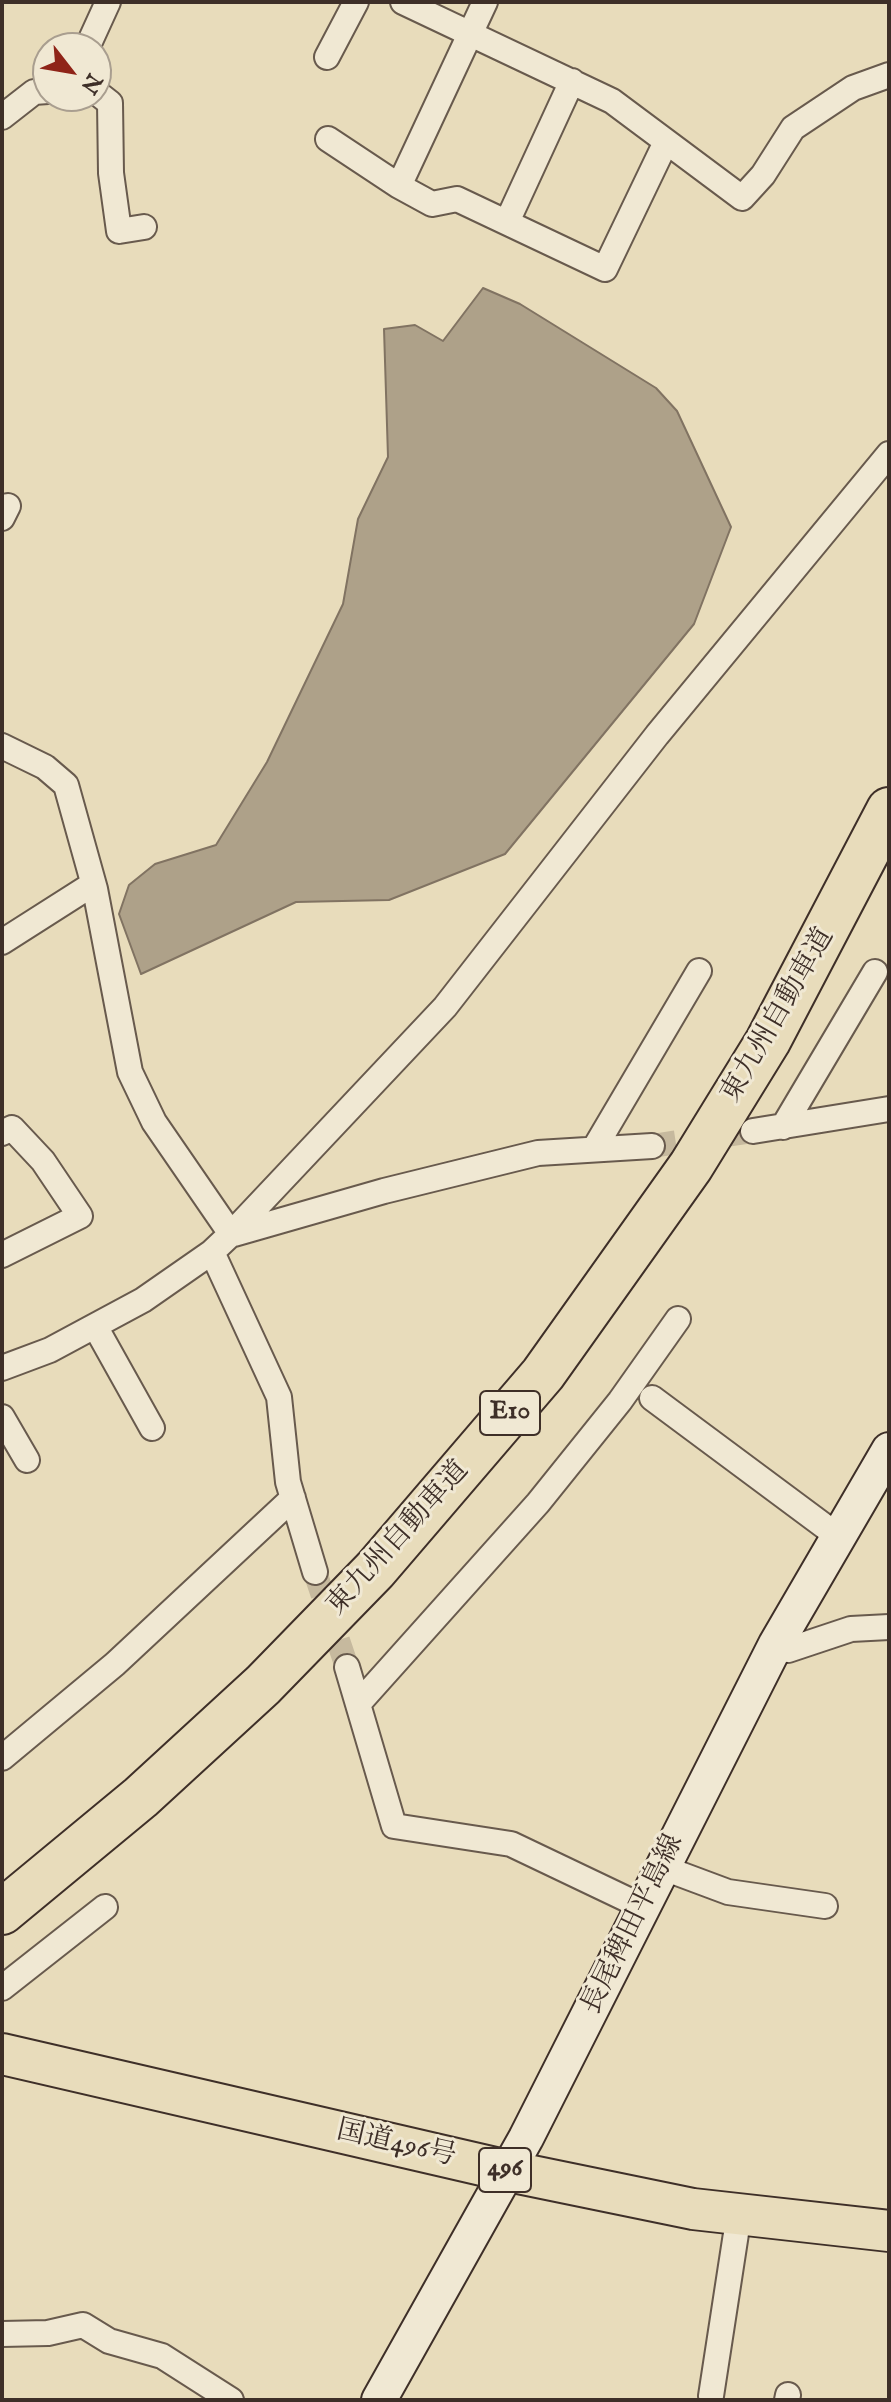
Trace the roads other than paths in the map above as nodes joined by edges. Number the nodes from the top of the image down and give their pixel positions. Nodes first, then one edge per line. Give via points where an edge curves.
1 (108, 2) edge
2 (356, 2) edge
3 (403, 2) edge
4 (485, 2) edge
5 (94, 32) edge
6 (470, 33) junction
7 (327, 57) dead end
8 (889, 75) edge
9 (572, 81) junction
10 (32, 94) edge
11 (110, 112) edge
12 (2, 117) edge
13 (328, 139) dead end
14 (665, 144) junction
15 (399, 186) junction
16 (507, 222) junction
17 (144, 227) dead end
18 (889, 454) edge
19 (2, 746) edge
20 (889, 810) edge
21 (93, 884) junction
22 (2, 942) edge
23 (699, 971) dead end
24 (875, 972) dead end
25 (889, 1109) edge
26 (783, 1127) junction
27 (753, 1131) tunnel mouth
28 (2, 1133) edge
29 (652, 1146) tunnel mouth
30 (594, 1149) junction
31 (231, 1234) junction
32 (212, 1252) junction
33 (2, 1255) edge
34 (678, 1319) dead end
35 (95, 1326) junction
36 (2, 1368) edge
37 (652, 1398) dead end
38 (2, 1417) edge
39 (152, 1428) dead end
40 (889, 1450) edge
41 (27, 1460) dead end
42 (293, 1498) junction
43 (839, 1537) junction
44 (315, 1572) tunnel mouth
45 (889, 1627) edge
46 (776, 1644) junction
47 (347, 1667) tunnel mouth
48 (358, 1704) junction
49 (2, 1758) edge
50 (661, 1867) junction
51 (641, 1906) junction
52 (825, 1906) dead end
53 (105, 1907) dead end
54 (2, 1912) edge
55 (2, 1988) edge
56 (2, 2054) edge
57 (508, 2171) junction
58 (739, 2214) junction
59 (889, 2231) edge
60 (2, 2334) edge
61 (711, 2396) dead end
62 (231, 2400) edge
63 (379, 2400) edge

1 - 5 street
2 - 7 street
3 - 6 street
4 - 6 street
6 - 9 street
6 - 15 street
8 - 14 street via 853,88 793,128 742,198
9 - 14 street via 612,101
9 - 16 street
10 - 12 street
11 - 17 street via 119,231
13 - 15 street
14 - 16 street via 605,269
15 - 16 street via 432,204 457,199
18 - 31 street via 657,735 445,1007
19 - 21 street via 45,767 66,785
20 - 54 highway, 東九州自動車道 / E10 via 768,1041 682,1178 543,1374 375,1570 263,1685 141,1797
21 - 22 street
21 - 31 street via 130,1072 154,1122
23 - 30 street
24 - 26 street
25 - 26 street
26 - 27 street
28 - 33 street via 12,1128 43,1161 80,1216
29 - 30 street
30 - 31 street via 538,1153
31 - 32 street
32 - 35 street
32 - 42 street via 279,1397
34 - 48 street via 538,1503
35 - 36 street
35 - 39 street
37 - 43 street
38 - 41 street
40 - 43 main road, 長尾稗田平島線
42 - 44 street
42 - 49 street via 115,1664
43 - 46 main road, 長尾稗田平島線
45 - 46 street via 851,1629 788,1650
46 - 50 main road, 長尾稗田平島線
47 - 48 street
48 - 51 street via 394,1826 511,1844
50 - 51 main road, 長尾稗田平島線
50 - 52 street via 728,1892
51 - 57 main road, 長尾稗田平島線
53 - 55 street
56 - 57 highway, 国道496号 / 496
57 - 58 highway, 国道496号 / 496
57 - 63 main road, 長尾稗田平島線
58 - 59 highway, 国道496号 / 496
58 - 61 street
60 - 62 street via 48,2333 83,2325 109,2341 162,2356

